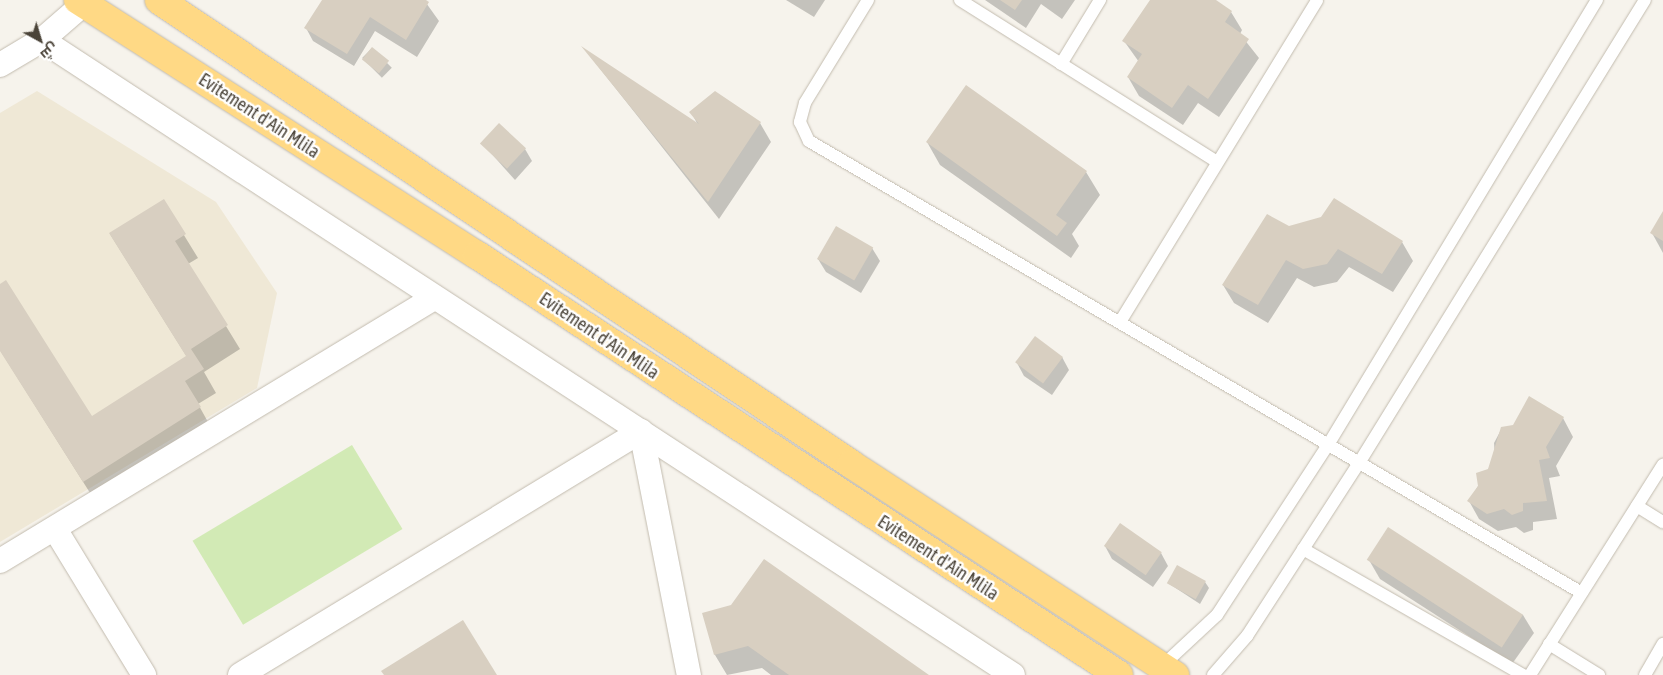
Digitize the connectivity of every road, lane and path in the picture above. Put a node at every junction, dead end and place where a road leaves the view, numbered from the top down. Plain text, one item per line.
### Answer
1 (159, 0) edge
2 (868, 0) edge
3 (960, 0) edge
4 (1100, 0) edge
5 (1317, 0) edge
6 (1597, 0) edge
7 (1645, 0) edge
8 (84, 1) edge
9 (42, 40) junction
10 (1061, 64) junction
11 (0, 65) edge
12 (1217, 162) junction
13 (434, 298) junction
14 (1120, 322) junction
15 (641, 431) junction
16 (1328, 444) junction
17 (1359, 463) junction
18 (1663, 466) edge
19 (1637, 506) junction
20 (1663, 522) edge
21 (55, 529) junction
22 (1304, 549) junction
23 (0, 561) edge
24 (1582, 593) junction
25 (1550, 644) junction
26 (1663, 644) edge
27 (1168, 671) edge
28 (684, 673) edge
29 (144, 675) edge
30 (240, 675) edge
31 (1013, 675) edge
32 (1119, 675) edge
33 (1212, 675) edge
34 (1523, 675) edge
35 (1530, 675) edge
36 (1598, 675) edge
37 (1644, 675) edge

1 - 27 highway, Evitement d'Ain Mlila
2 - 14 lane
3 - 10 lane
4 - 10 lane
5 - 12 lane
6 - 16 lane
7 - 17 lane
8 - 9 street
8 - 32 highway, Evitement d'Ain Mlila
9 - 11 street
9 - 13 street
10 - 12 lane
12 - 14 lane
13 - 15 street
13 - 21 street
14 - 16 lane
15 - 28 street
15 - 30 street
15 - 31 street
16 - 17 lane
16 - 27 lane
17 - 22 lane
17 - 24 lane
18 - 19 lane
19 - 20 lane
19 - 24 lane
21 - 23 street
21 - 29 street
22 - 33 lane
22 - 34 lane
24 - 25 lane
25 - 35 lane
25 - 36 lane
26 - 37 lane

